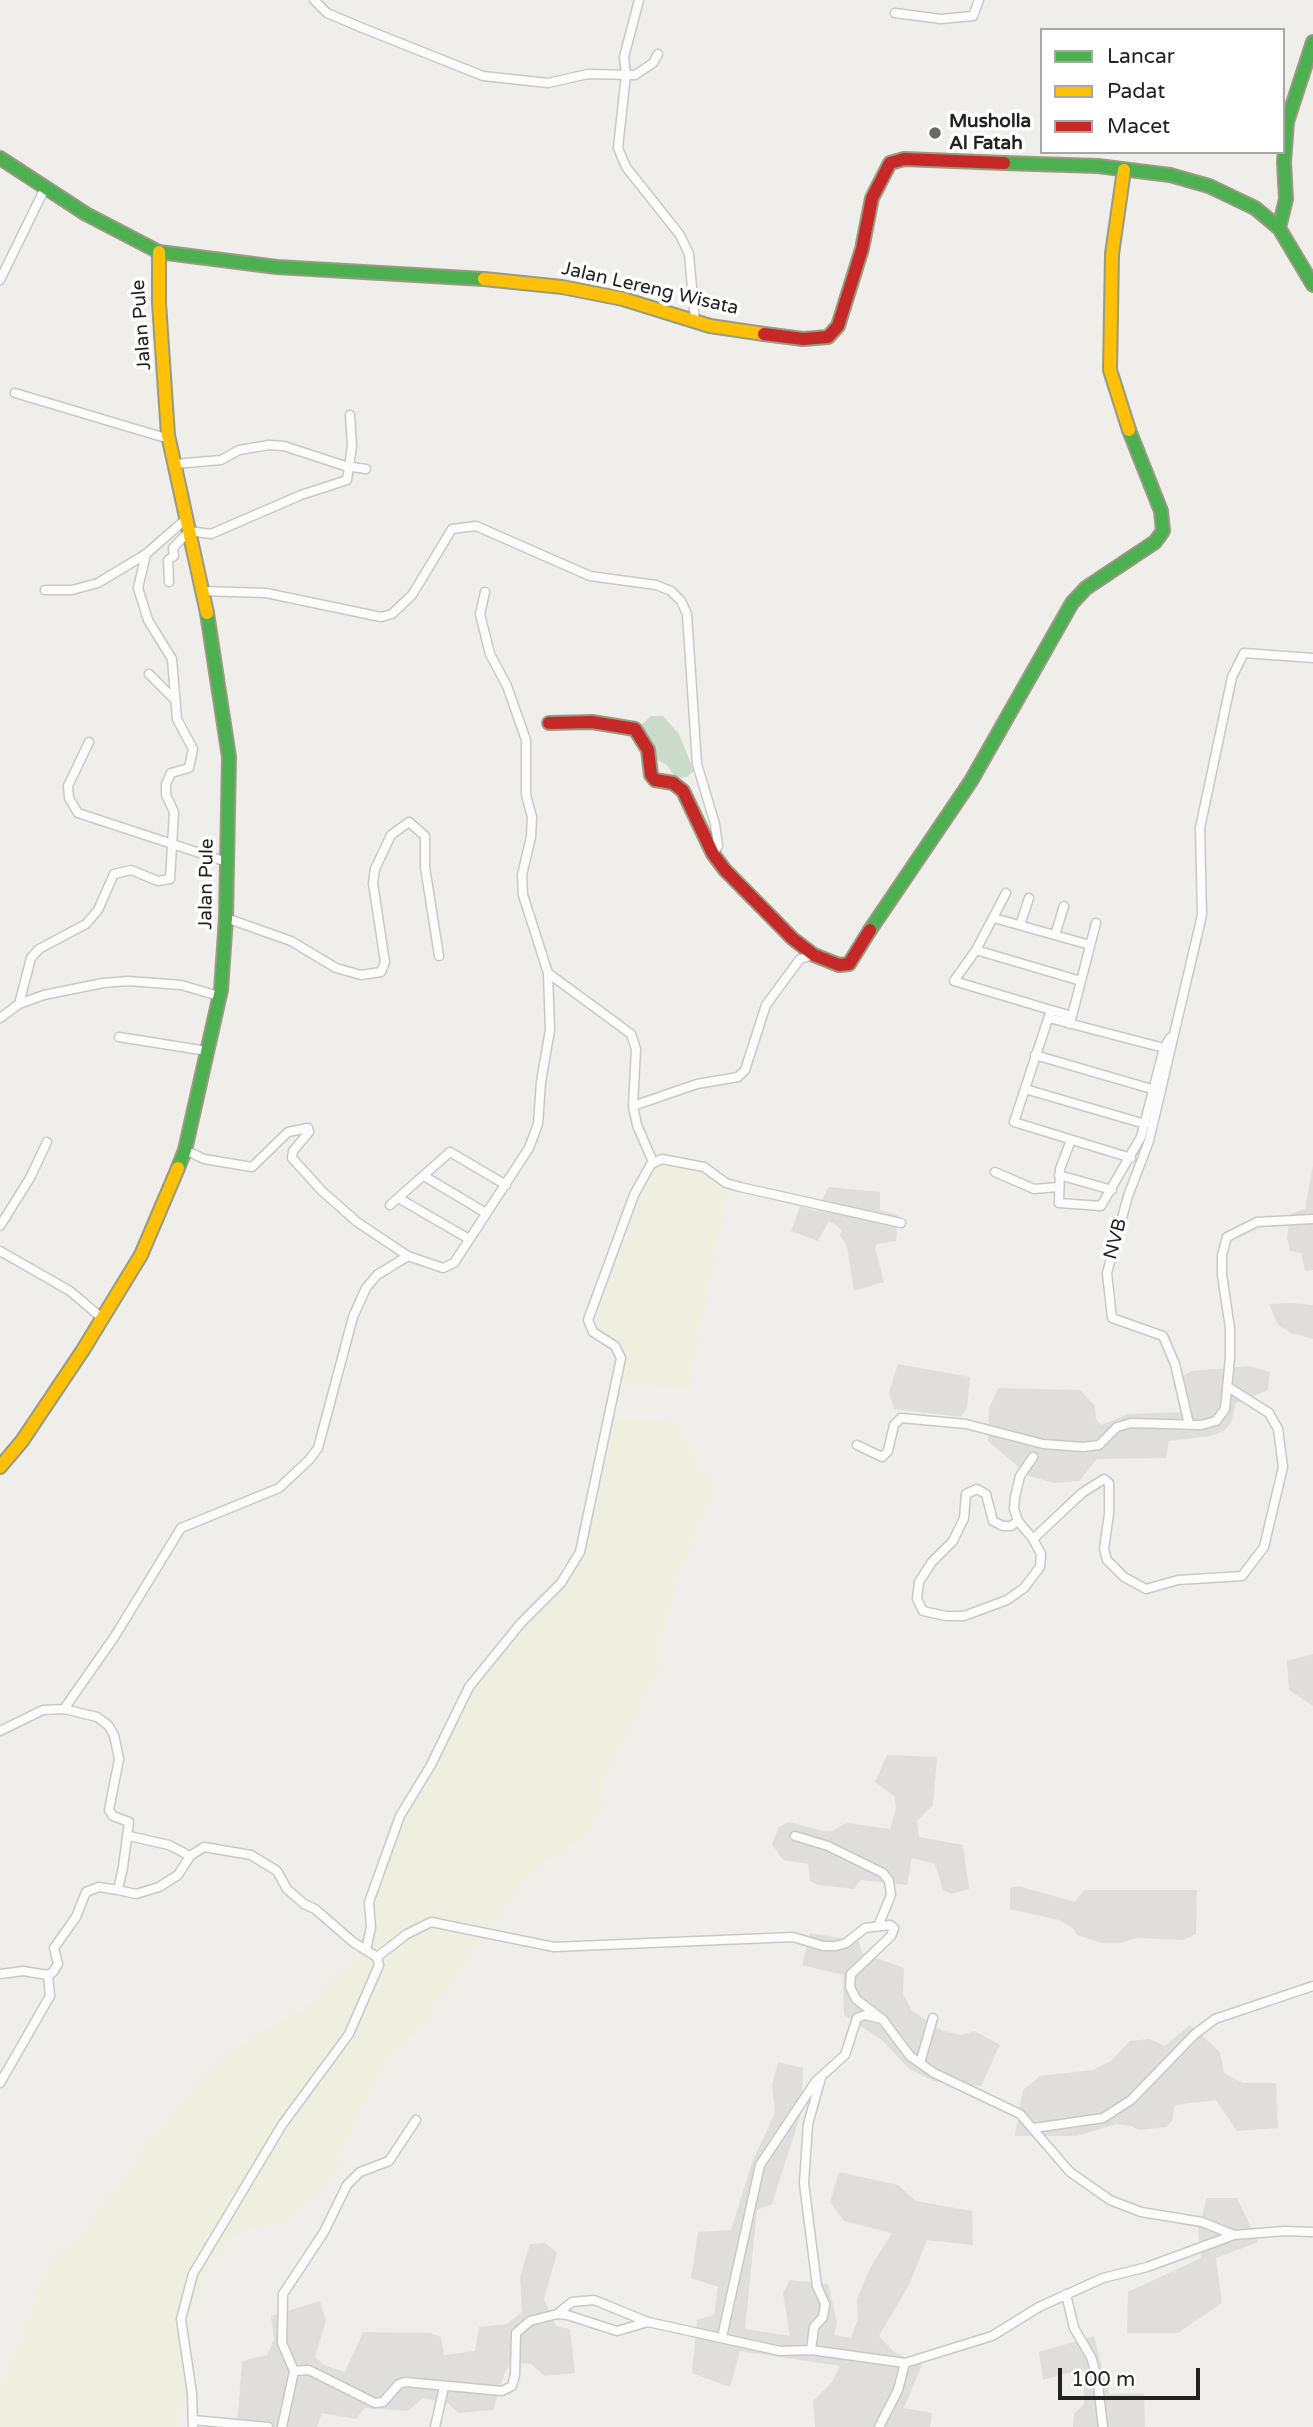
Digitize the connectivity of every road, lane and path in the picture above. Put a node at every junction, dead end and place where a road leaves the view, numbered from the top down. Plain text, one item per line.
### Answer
1 (314, 0) edge
2 (639, 0) edge
3 (979, 0) edge
4 (895, 13) dead end
5 (1313, 41) edge
6 (658, 54) dead end
7 (626, 74) junction
8 (1285, 149) edge
9 (1285, 154) edge
10 (0, 158) edge
11 (1124, 170) junction
12 (45, 188) junction
13 (1279, 228) junction
14 (159, 253) junction
15 (3, 264) edge
16 (0, 280) edge
17 (1313, 285) edge
18 (695, 321) junction
19 (15, 393) dead end
20 (350, 415) dead end
21 (169, 439) junction
22 (175, 464) junction
23 (349, 467) junction
24 (366, 468) dead end
25 (187, 525) junction
26 (146, 554) junction
27 (169, 582) dead end
28 (45, 590) dead end
29 (202, 591) junction
30 (485, 592) dead end
31 (1313, 658) edge
32 (149, 674) dead end
33 (174, 699) junction
34 (549, 723) dead end
35 (89, 742) dead end
36 (174, 844) junction
37 (713, 854) junction
38 (227, 862) junction
39 (1006, 893) dead end
40 (1029, 898) dead end
41 (1063, 906) dead end
42 (226, 918) junction
43 (994, 918) junction
44 (1096, 923) dead end
45 (1020, 925) junction
46 (1055, 935) junction
47 (1090, 945) junction
48 (976, 950) junction
49 (814, 955) junction
50 (439, 956) dead end
51 (548, 973) junction
52 (1081, 981) junction
53 (219, 996) junction
54 (19, 1004) junction
55 (1050, 1014) junction
56 (0, 1018) edge
57 (1071, 1020) junction
58 (1175, 1027) junction
59 (119, 1037) dead end
60 (1164, 1048) junction
61 (206, 1051) junction
62 (1035, 1055) junction
63 (1025, 1089) junction
64 (1155, 1090) junction
65 (633, 1106) junction
66 (1146, 1124) junction
67 (1070, 1140) junction
68 (47, 1142) dead end
69 (185, 1150) junction
70 (1131, 1158) junction
71 (653, 1162) junction
72 (995, 1172) dead end
73 (1059, 1175) junction
74 (424, 1176) junction
75 (506, 1185) junction
76 (1058, 1187) junction
77 (1112, 1191) junction
78 (400, 1199) junction
79 (390, 1205) dead end
80 (486, 1213) junction
81 (1313, 1219) edge
82 (901, 1223) dead end
83 (0, 1226) edge
84 (469, 1239) junction
85 (0, 1251) edge
86 (408, 1255) junction
87 (103, 1319) junction
88 (1228, 1387) junction
89 (1189, 1424) junction
90 (857, 1445) dead end
91 (1033, 1457) dead end
92 (0, 1467) edge
93 (1018, 1521) junction
94 (1033, 1539) junction
95 (64, 1709) junction
96 (0, 1731) edge
97 (129, 1836) junction
98 (794, 1836) dead end
99 (190, 1856) junction
100 (118, 1890) junction
101 (879, 1924) junction
102 (366, 1950) junction
103 (377, 1956) junction
104 (0, 1974) edge
105 (48, 1975) junction
106 (1313, 1986) edge
107 (933, 2018) dead end
108 (883, 2020) junction
109 (920, 2063) junction
110 (821, 2077) junction
111 (0, 2083) edge
112 (416, 2120) dead end
113 (1034, 2127) junction
114 (1313, 2232) edge
115 (1234, 2235) junction
116 (1066, 2294) junction
117 (556, 2314) junction
118 (649, 2322) junction
119 (722, 2337) junction
120 (811, 2350) junction
121 (905, 2363) junction
122 (294, 2371) junction
123 (444, 2387) junction
124 (195, 2422) edge
125 (268, 2427) edge
126 (282, 2427) edge
127 (435, 2427) edge
128 (879, 2427) edge
129 (1103, 2427) edge

1 - 7 street
2 - 7 street
3 - 4 street
5 - 8 street
6 - 7 street
7 - 18 street
9 - 13 street
10 - 12 street, Jalan Lereng Wisata
11 - 13 street, Jalan Lereng Wisata
11 - 18 street, Jalan Lereng Wisata
11 - 49 street
12 - 14 street, Jalan Lereng Wisata
12 - 15 street
13 - 17 street, Jalan Lereng Wisata
14 - 18 street, Jalan Lereng Wisata
14 - 21 street, Jalan Pule
15 - 16 street
19 - 21 street
20 - 23 street
21 - 22 street, Jalan Pule
22 - 23 street
22 - 25 street, Jalan Pule
23 - 24 street
23 - 25 street
25 - 26 street
25 - 27 street
25 - 29 street, Jalan Pule
26 - 28 street
26 - 33 street
29 - 37 street
29 - 38 street, Jalan Pule
30 - 51 street
31 - 58 street
32 - 33 street
33 - 36 street
34 - 37 street
35 - 36 street
36 - 38 street
36 - 54 street
37 - 49 street
38 - 42 street, Jalan Pule
39 - 43 street
40 - 45 street
41 - 46 street
42 - 50 street
42 - 53 street, Jalan Pule
43 - 45 street
43 - 48 street
44 - 47 street
45 - 46 street
46 - 47 street
47 - 52 street
48 - 52 street
48 - 55 street
49 - 65 street
51 - 65 street
51 - 75 street
52 - 57 street
53 - 54 street
53 - 61 street, Jalan Pule
54 - 56 street
55 - 57 street
55 - 62 street
57 - 60 street
58 - 60 street
58 - 89 street, NVB
59 - 61 street
60 - 64 street
61 - 69 street, Jalan Pule
62 - 63 street
62 - 64 street
63 - 66 street
63 - 67 street
64 - 66 street
65 - 71 street
66 - 70 street
67 - 70 street
67 - 73 street
68 - 83 street
69 - 86 street
69 - 87 street, Jalan Pule
70 - 77 street
71 - 82 street
71 - 102 street
72 - 76 street
73 - 76 street
73 - 77 street
74 - 75 street
74 - 78 street
74 - 80 street
75 - 80 street
76 - 77 street
78 - 79 street
78 - 84 street
80 - 84 street
81 - 88 street
84 - 86 street
85 - 87 street
86 - 95 street
87 - 92 street, Jalan Pule
88 - 89 street
88 - 94 street
89 - 90 street
91 - 93 street
93 - 94 street
93 - 94 street
95 - 96 street
95 - 97 street
97 - 99 street
97 - 100 street
98 - 101 street
99 - 100 street
99 - 102 street
100 - 105 street
101 - 103 street
101 - 108 street
102 - 103 street
103 - 124 street
104 - 105 street
105 - 111 street
106 - 113 street
107 - 109 street
108 - 109 street
108 - 110 street
109 - 113 street
110 - 119 street
110 - 120 street
112 - 122 street
113 - 115 street
114 - 115 street
115 - 116 street
116 - 121 street
116 - 129 street
117 - 118 street
117 - 118 street
117 - 123 street
118 - 119 street
119 - 120 street
120 - 121 street
121 - 128 street
122 - 123 street
122 - 126 street
123 - 127 street
124 - 125 street

